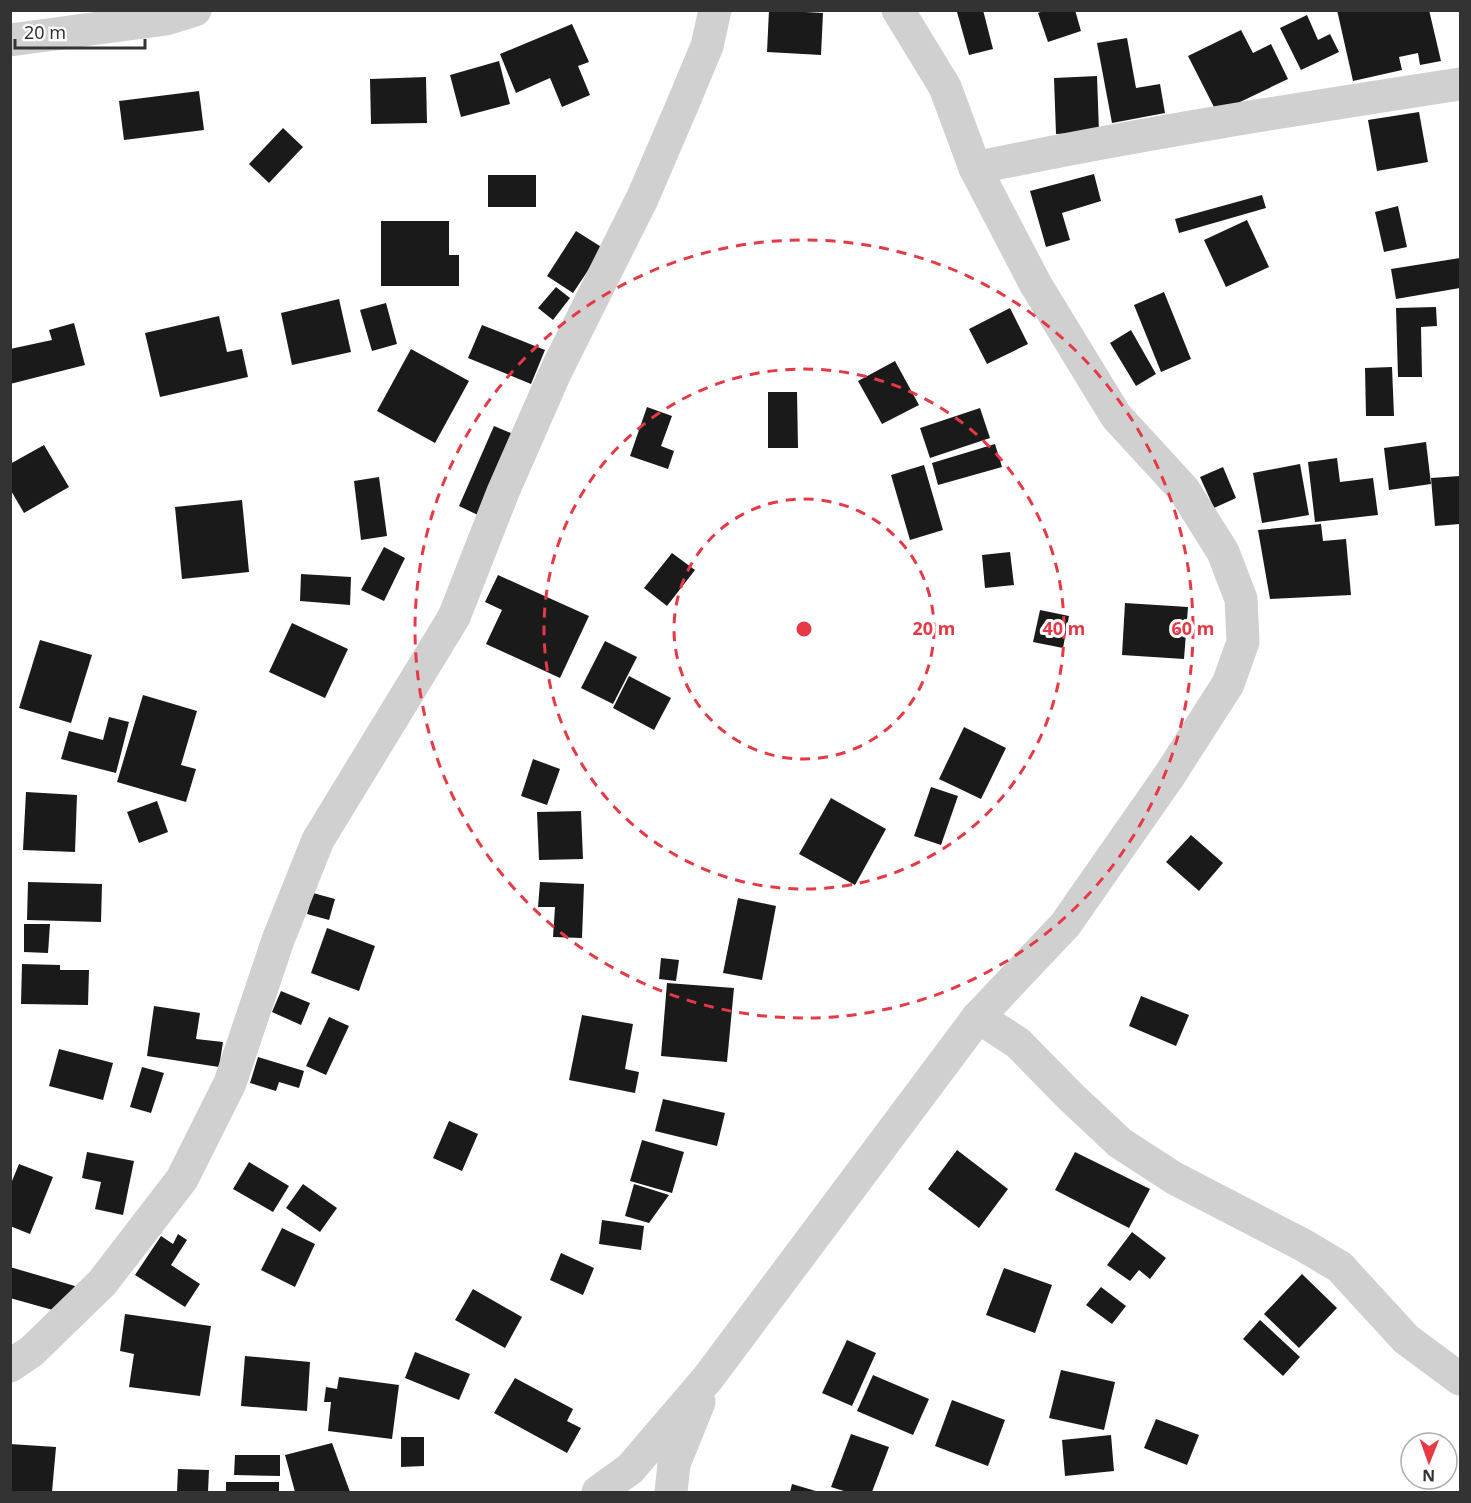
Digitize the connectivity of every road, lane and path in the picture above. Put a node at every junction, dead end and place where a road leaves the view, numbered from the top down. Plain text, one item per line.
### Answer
1 (195, 10) edge
2 (715, 10) edge
3 (898, 10) edge
4 (10, 40) edge
5 (1461, 84) edge
6 (975, 168) junction
7 (978, 1017) junction
8 (10, 1366) edge
9 (708, 1378) junction
10 (1461, 1379) edge
11 (598, 1492) edge
12 (672, 1492) edge

1 - 4 street
2 - 8 street
3 - 6 street
5 - 6 street
6 - 7 street
7 - 9 street
7 - 10 street
9 - 11 street
9 - 12 street

